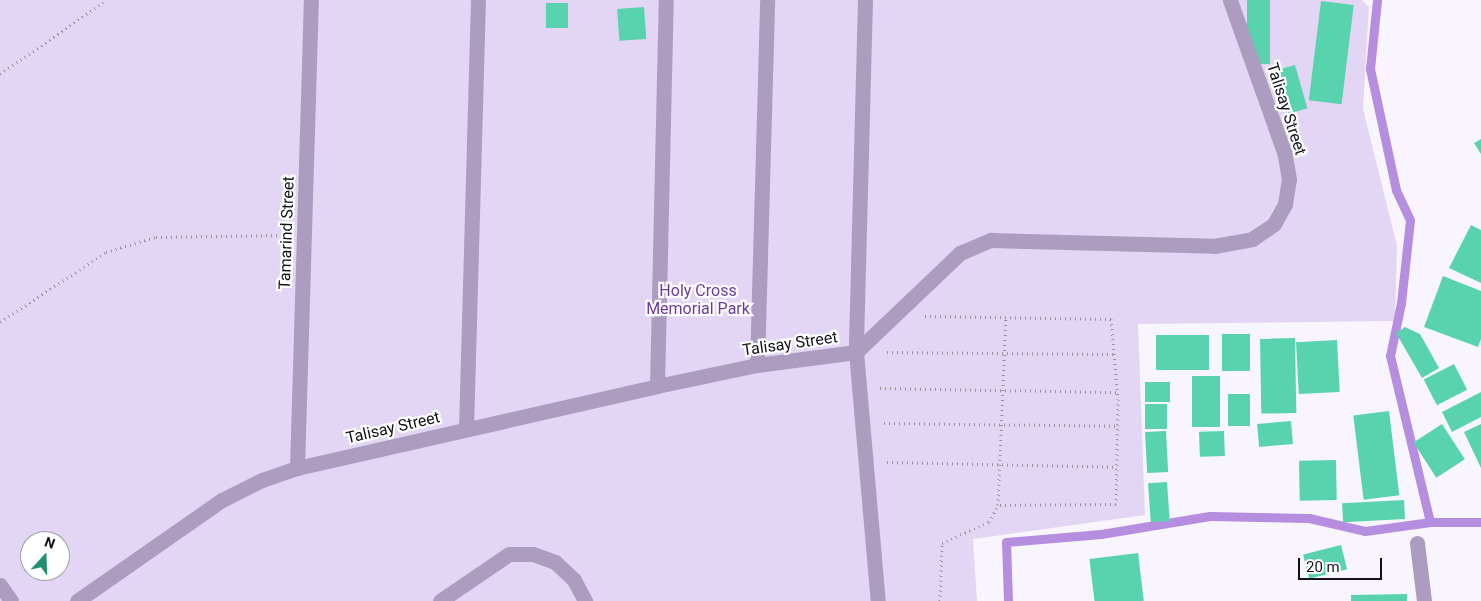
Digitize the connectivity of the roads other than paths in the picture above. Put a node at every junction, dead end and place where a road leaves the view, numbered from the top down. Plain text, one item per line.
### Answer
1 (311, 0) edge
2 (478, 0) edge
3 (666, 0) edge
4 (767, 0) edge
5 (866, 0) edge
6 (1230, 0) edge
7 (856, 352) junction
8 (756, 365) junction
9 (657, 386) junction
10 (466, 429) junction
11 (297, 468) junction
12 (1417, 543) dead end
13 (0, 585) edge
14 (11, 601) edge
15 (77, 601) edge
16 (440, 601) edge
17 (584, 601) edge
18 (878, 601) edge
19 (1424, 601) edge

1 - 11 street, Tamarind Street
2 - 10 street
3 - 9 street
4 - 8 street
5 - 7 street
6 - 7 street, Talisay Street
7 - 8 street, Talisay Street
7 - 18 street
8 - 9 street, Talisay Street
9 - 10 street, Talisay Street
10 - 11 street, Talisay Street
11 - 15 street, Talisay Street
12 - 19 street
13 - 14 street
16 - 17 street

